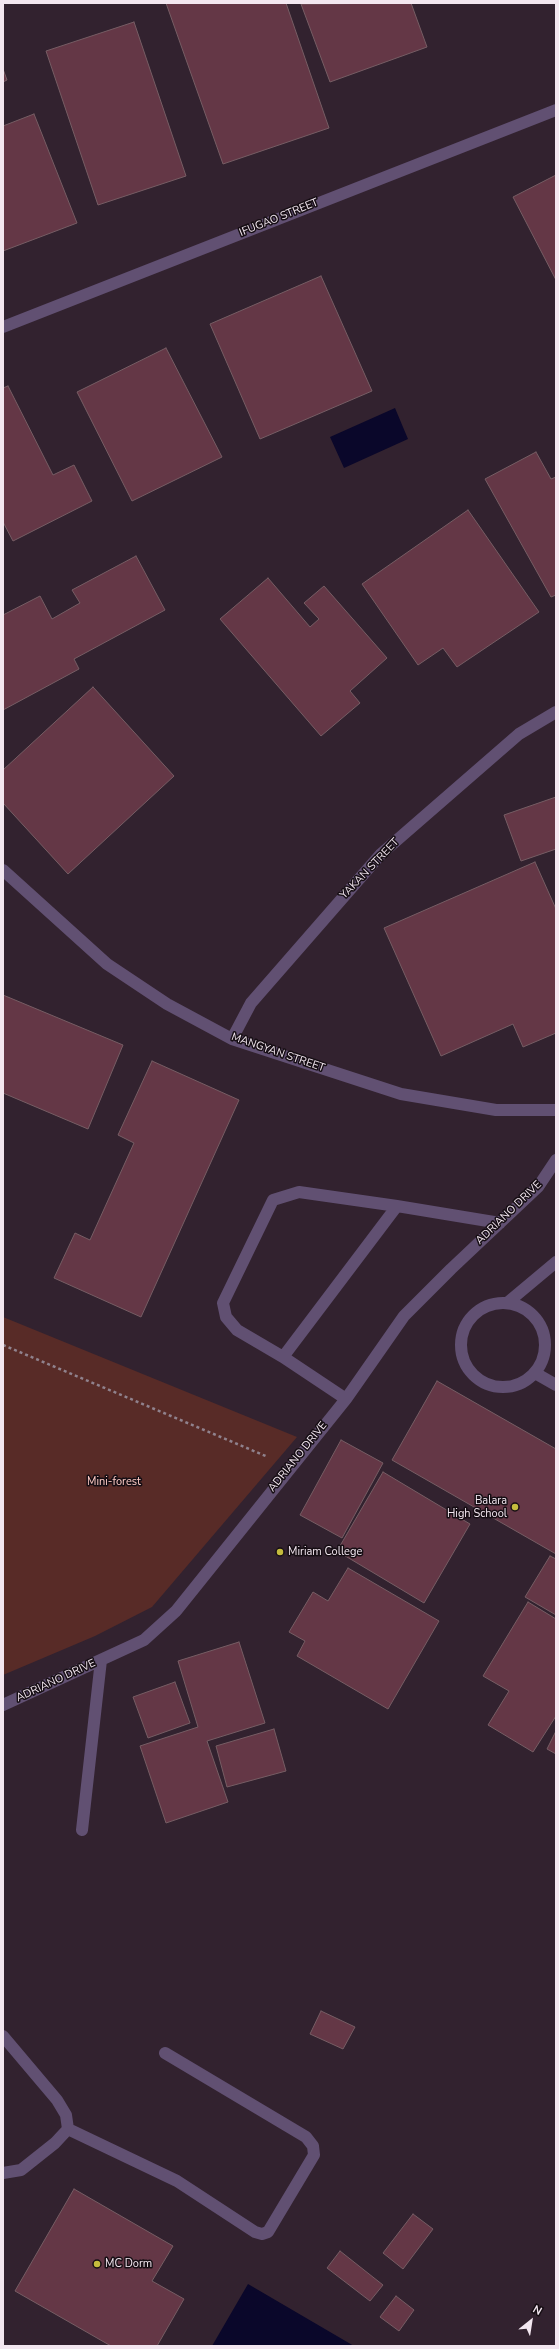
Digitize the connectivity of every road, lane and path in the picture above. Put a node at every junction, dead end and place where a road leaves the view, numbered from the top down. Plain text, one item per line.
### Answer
1 (556, 110) edge
2 (3, 327) edge
3 (556, 712) edge
4 (3, 870) edge
5 (232, 1039) junction
6 (556, 1110) edge
7 (556, 1160) edge
8 (397, 1206) junction
9 (500, 1224) junction
10 (556, 1262) edge
11 (507, 1303) junction
12 (3, 1345) edge
13 (283, 1357) junction
14 (535, 1373) junction
15 (556, 1385) edge
16 (346, 1399) junction
17 (290, 1466) junction
18 (101, 1660) junction
19 (3, 1705) edge
20 (82, 1830) dead end
21 (3, 2036) edge
22 (164, 2052) dead end
23 (68, 2130) junction
24 (3, 2173) edge

1 - 2 street, IFUGAO STREET
3 - 5 street, YAKAN STREET
4 - 5 street, MANGYAN STREET
5 - 6 street, MANGYAN STREET
7 - 9 street, ADRIANO DRIVE
8 - 9 street
8 - 13 street
8 - 13 street
9 - 16 street, ADRIANO DRIVE
10 - 11 street
11 - 14 street
11 - 14 street
12 - 17 path
13 - 16 street
14 - 15 street
16 - 17 street, ADRIANO DRIVE
17 - 18 street, ADRIANO DRIVE
18 - 19 street, ADRIANO DRIVE
18 - 20 street
21 - 23 street
22 - 23 street
23 - 24 street

